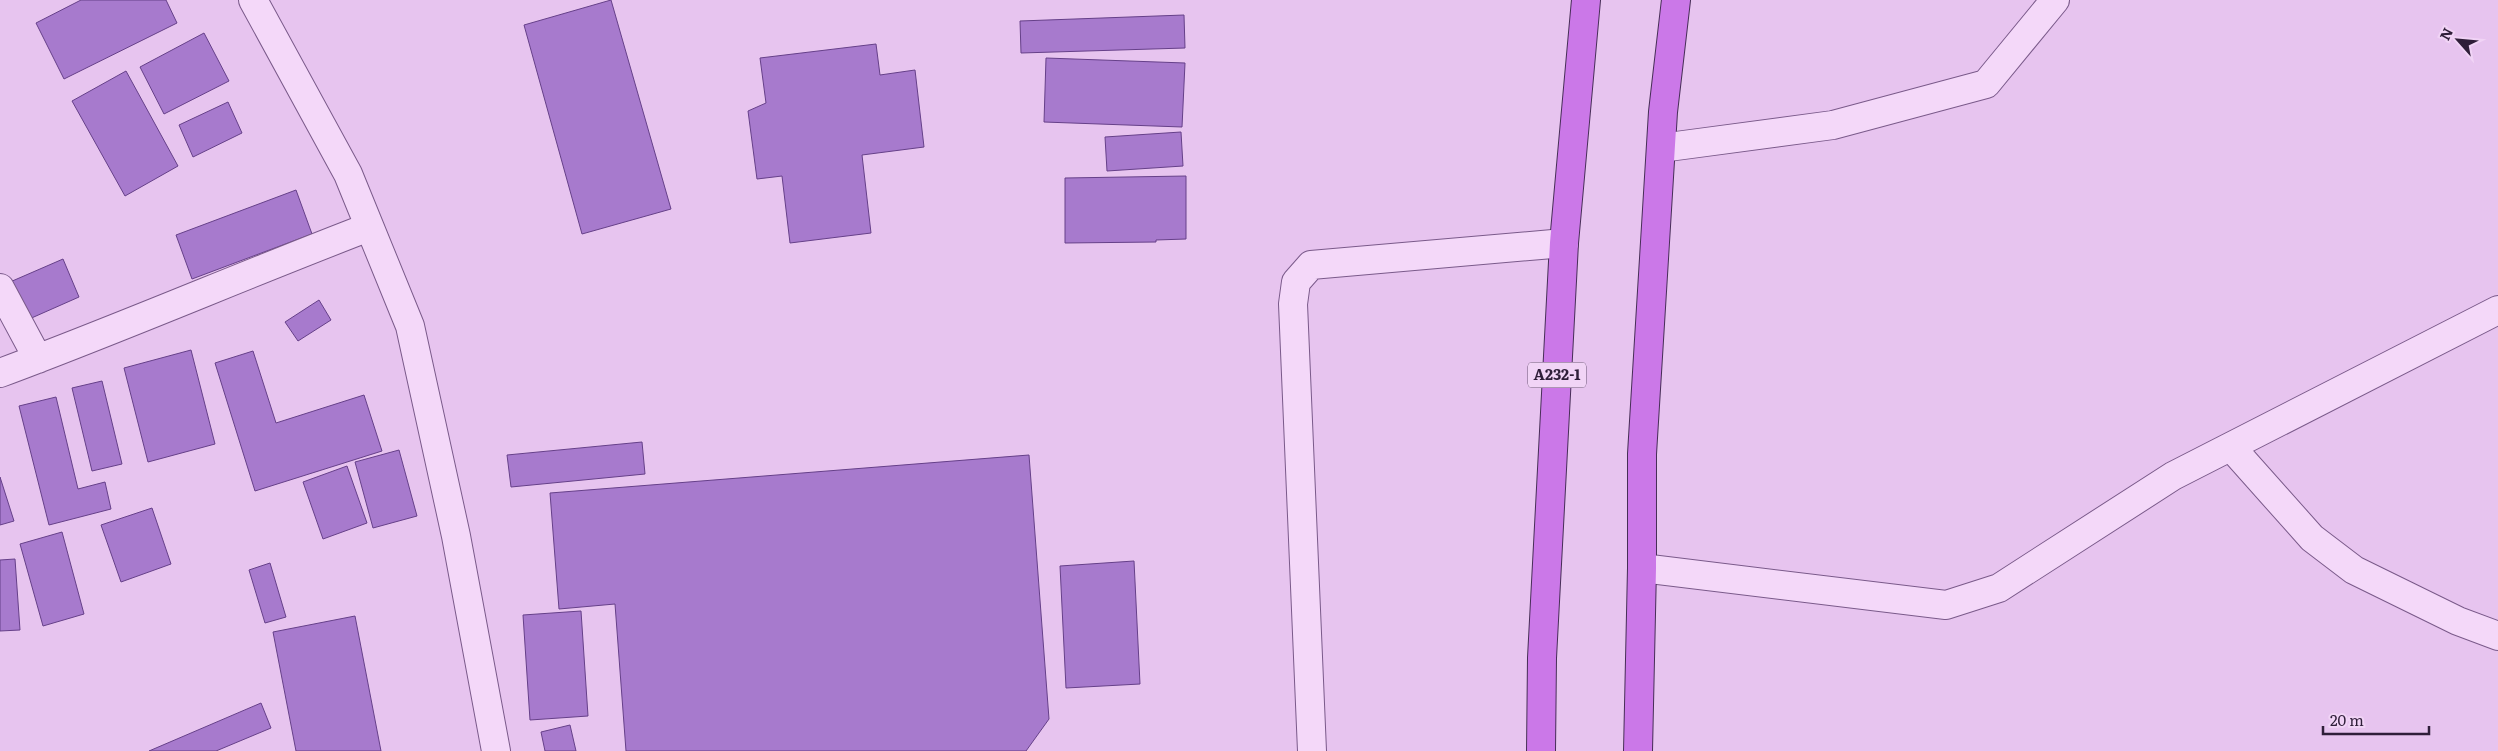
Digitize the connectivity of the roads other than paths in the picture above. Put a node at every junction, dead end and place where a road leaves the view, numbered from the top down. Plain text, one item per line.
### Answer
1 (254, 0) edge
2 (1586, 0) edge
3 (1676, 0) edge
4 (2055, 0) edge
5 (1661, 148) junction
6 (369, 227) junction
7 (1564, 244) junction
8 (0, 288) edge
9 (2498, 310) edge
10 (38, 358) junction
11 (0, 373) edge
12 (2231, 447) junction
13 (1642, 568) junction
14 (2498, 636) edge
15 (496, 751) edge
16 (1312, 751) edge
17 (1541, 751) edge
18 (1638, 751) edge

1 - 6 street
2 - 7 highway, A232-1
3 - 5 highway
4 - 5 street
5 - 13 highway
6 - 10 street
6 - 15 street
7 - 16 street
7 - 17 highway, A232-1
8 - 10 street
9 - 12 street
10 - 11 street
12 - 13 street
12 - 14 street
13 - 18 highway

